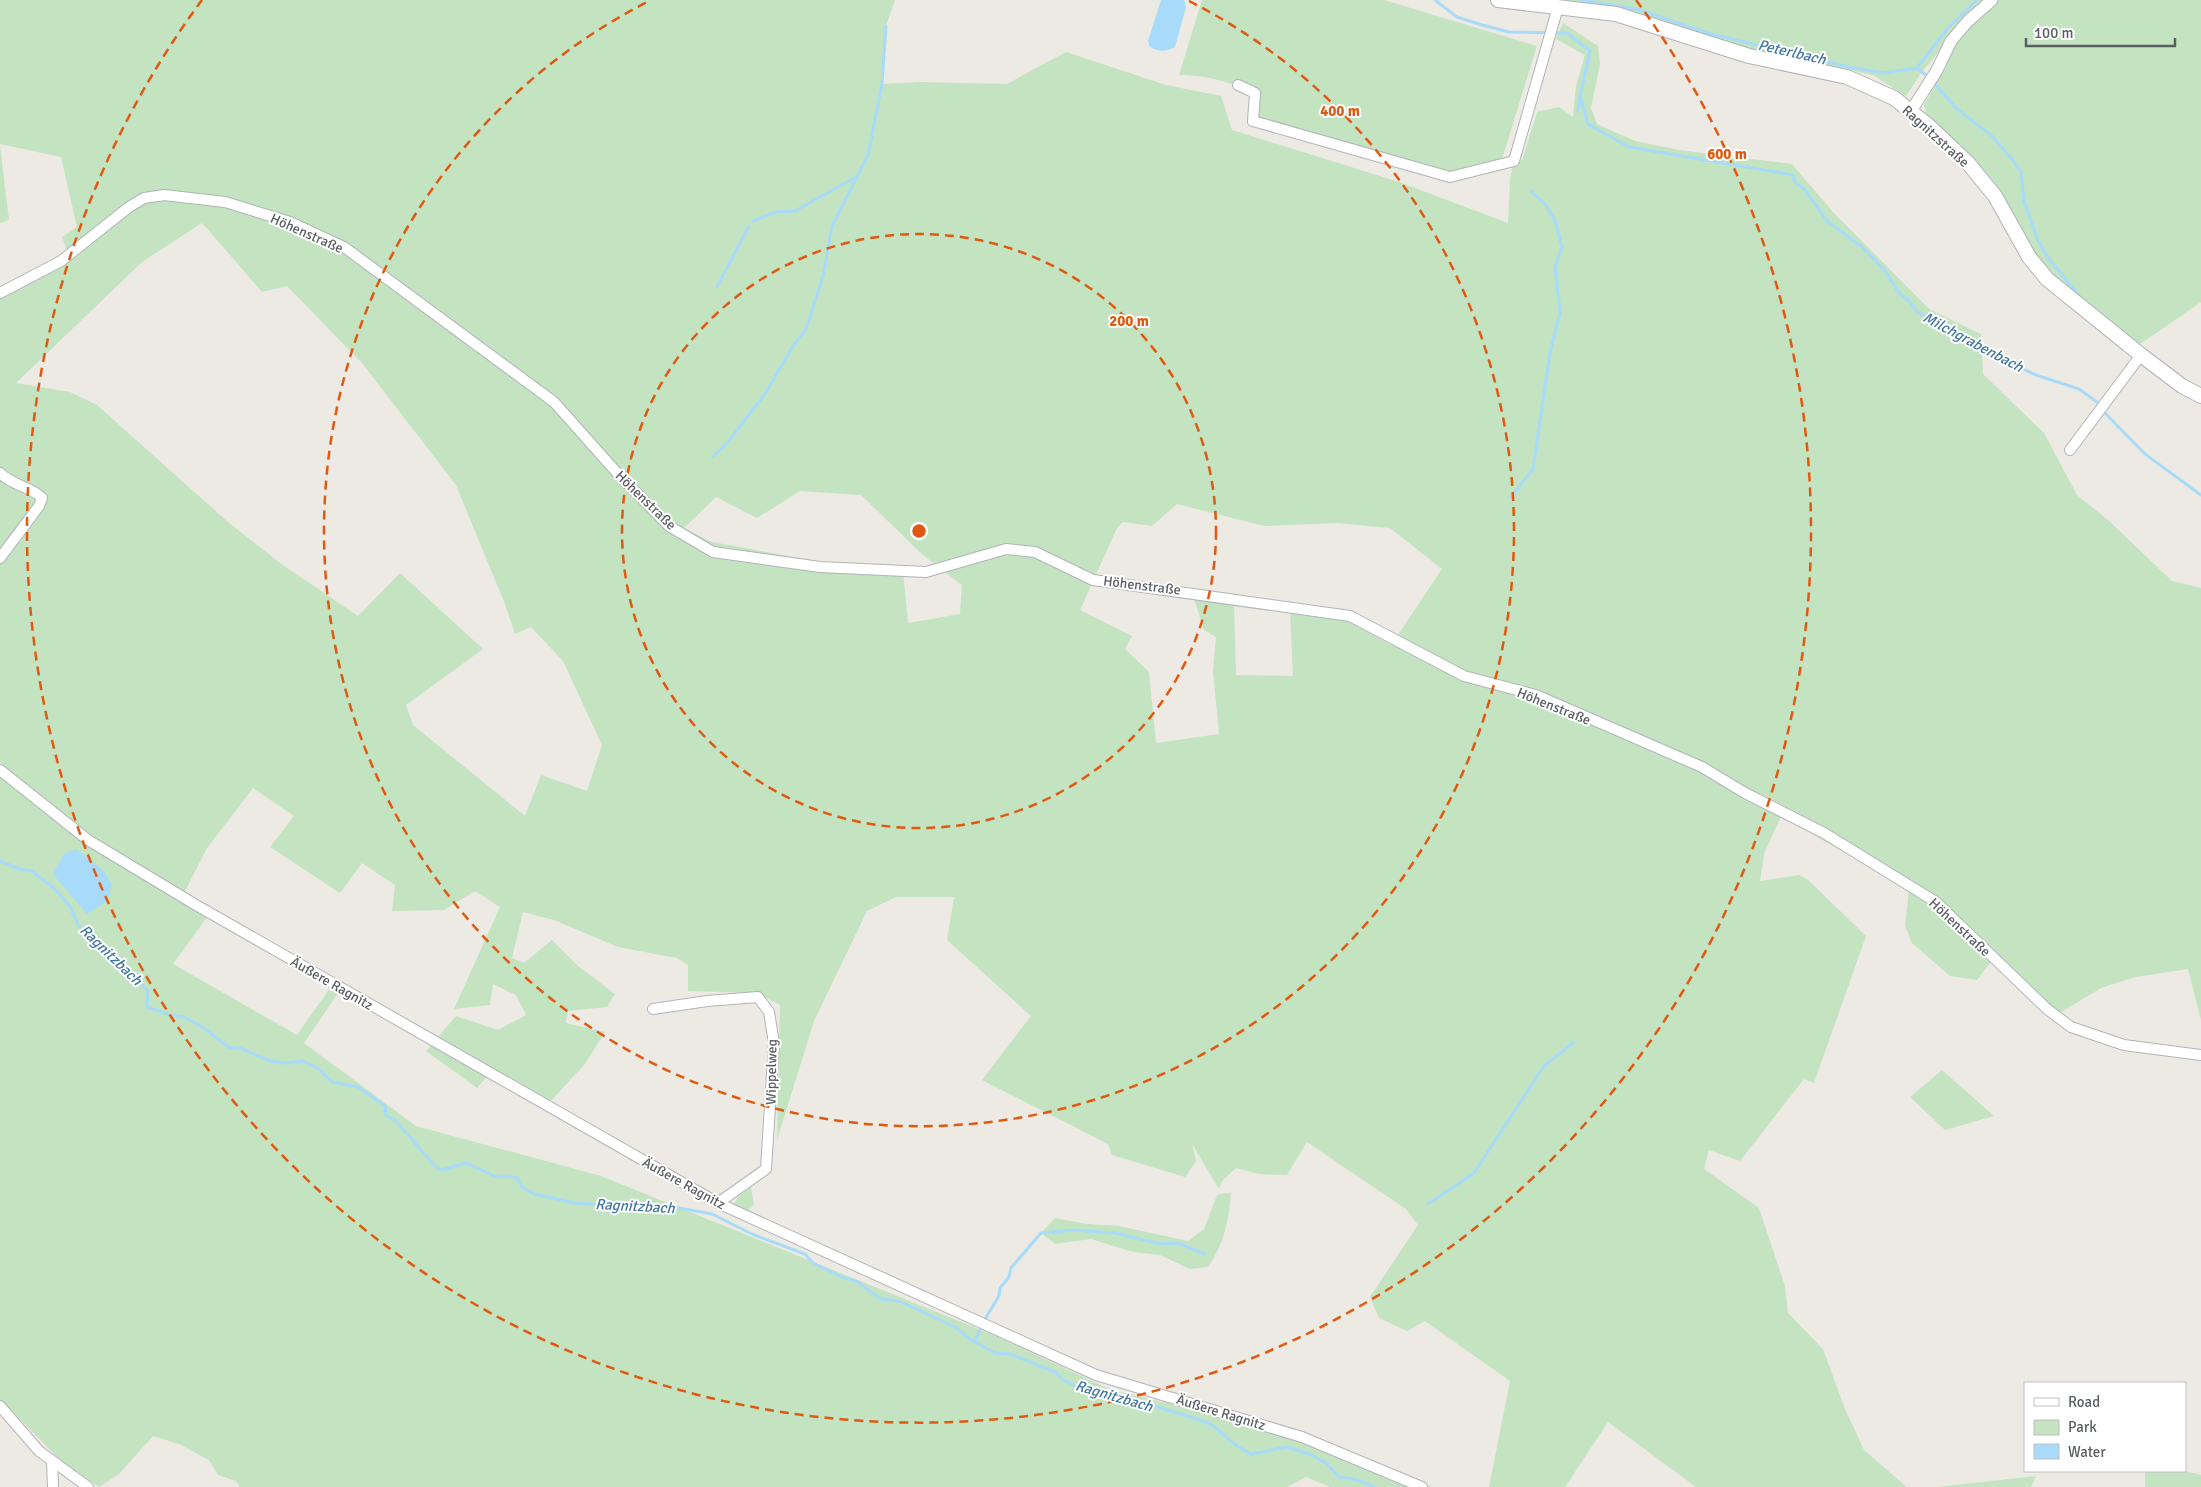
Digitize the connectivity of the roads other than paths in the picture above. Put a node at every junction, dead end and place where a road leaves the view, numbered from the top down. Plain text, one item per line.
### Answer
1 (1498, 0) edge
2 (1992, 0) edge
3 (1558, 7) junction
4 (1238, 85) dead end
5 (1912, 111) junction
6 (0, 293) edge
7 (2141, 355) junction
8 (2201, 396) edge
9 (2070, 450) dead end
10 (0, 473) edge
11 (0, 558) edge
12 (0, 770) edge
13 (653, 1009) dead end
14 (2201, 1055) edge
15 (718, 1203) junction
16 (0, 1406) edge
17 (52, 1462) junction
18 (53, 1487) edge
19 (88, 1487) edge
20 (1422, 1487) edge

1 - 3 main road, Ragnitzstraße
2 - 5 street
3 - 4 street
3 - 5 main road, Ragnitzstraße
5 - 7 main road, Ragnitzstraße
6 - 14 street, Höhenstraße
7 - 8 main road, Ragnitzstraße
7 - 9 street
10 - 11 street
12 - 15 street, Äußere Ragnitz
13 - 15 street, Wippelweg
15 - 20 street, Äußere Ragnitz
16 - 17 street
17 - 18 street
17 - 19 street

